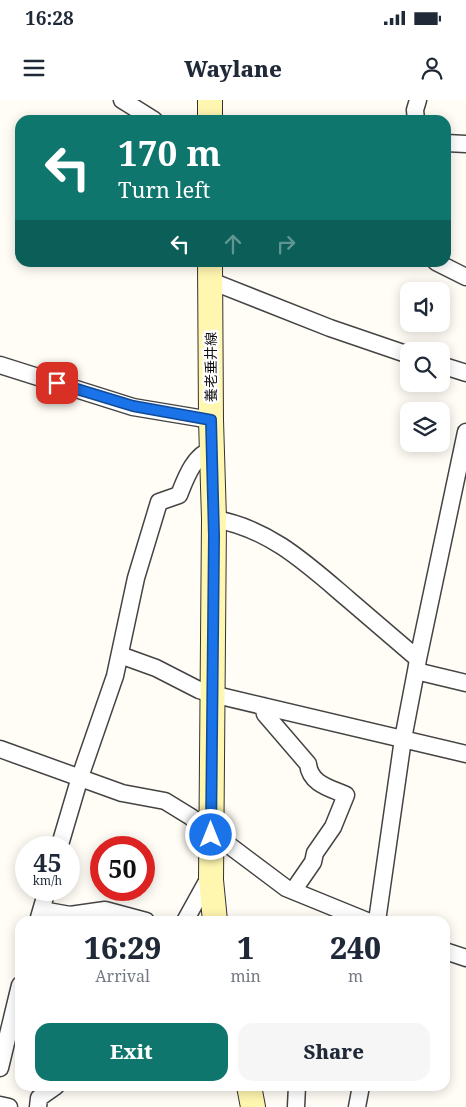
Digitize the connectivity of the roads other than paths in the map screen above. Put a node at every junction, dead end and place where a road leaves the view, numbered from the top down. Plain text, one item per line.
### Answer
1 (122, 100) edge
2 (210, 100) edge
3 (418, 100) edge
4 (146, 115) edge
5 (210, 115) edge
6 (416, 115) edge
7 (451, 142) edge
8 (466, 144) edge
9 (446, 267) edge
10 (210, 272) edge
11 (466, 277) edge
12 (400, 352) edge
13 (0, 365) edge
14 (450, 368) edge
15 (466, 373) edge
16 (211, 420) junction
17 (466, 432) edge
18 (212, 450) junction
19 (459, 500) edge
20 (214, 519) junction
21 (120, 655) junction
22 (417, 665) junction
23 (466, 683) edge
24 (212, 694) junction
25 (263, 706) junction
26 (403, 739) junction
27 (0, 749) edge
28 (466, 754) edge
29 (80, 777) junction
30 (211, 835) junction
31 (63, 836) edge
32 (212, 872) junction
33 (293, 891) junction
34 (44, 901) edge
35 (40, 915) edge
36 (127, 916) edge
37 (188, 916) edge
38 (214, 916) edge
39 (355, 916) edge
40 (378, 916) edge
41 (450, 953) edge
42 (466, 958) edge
43 (14, 1001) edge
44 (0, 1068) edge
45 (49, 1091) edge
46 (249, 1091) edge
47 (297, 1091) edge
48 (360, 1091) edge
49 (0, 1105) edge
50 (8, 1107) edge
51 (38, 1107) edge
52 (253, 1107) edge
53 (296, 1107) edge
54 (357, 1107) edge

1 - 4 street
2 - 5 main road
3 - 6 street
7 - 8 street
9 - 11 street
10 - 12 street
10 - 16 main road, 養老垂井線
13 - 16 street
14 - 15 street
16 - 18 main road, 養老垂井線
17 - 19 street
18 - 20 main road, 養老垂井線
18 - 21 street
19 - 22 street
20 - 22 street
20 - 24 main road, 養老垂井線
21 - 24 street
21 - 29 street
22 - 23 street
22 - 26 street
24 - 25 street
24 - 30 main road, 養老垂井線
25 - 26 street
25 - 33 street
26 - 28 street
26 - 40 street
27 - 29 street
29 - 30 street
29 - 31 street
30 - 32 main road, 養老垂井線
30 - 33 street
32 - 37 street
32 - 38 main road, 養老垂井線
33 - 39 street
34 - 35 street
35 - 36 street
41 - 42 street
43 - 44 street
45 - 51 street
46 - 52 main road
47 - 53 street
48 - 54 street
49 - 50 street

